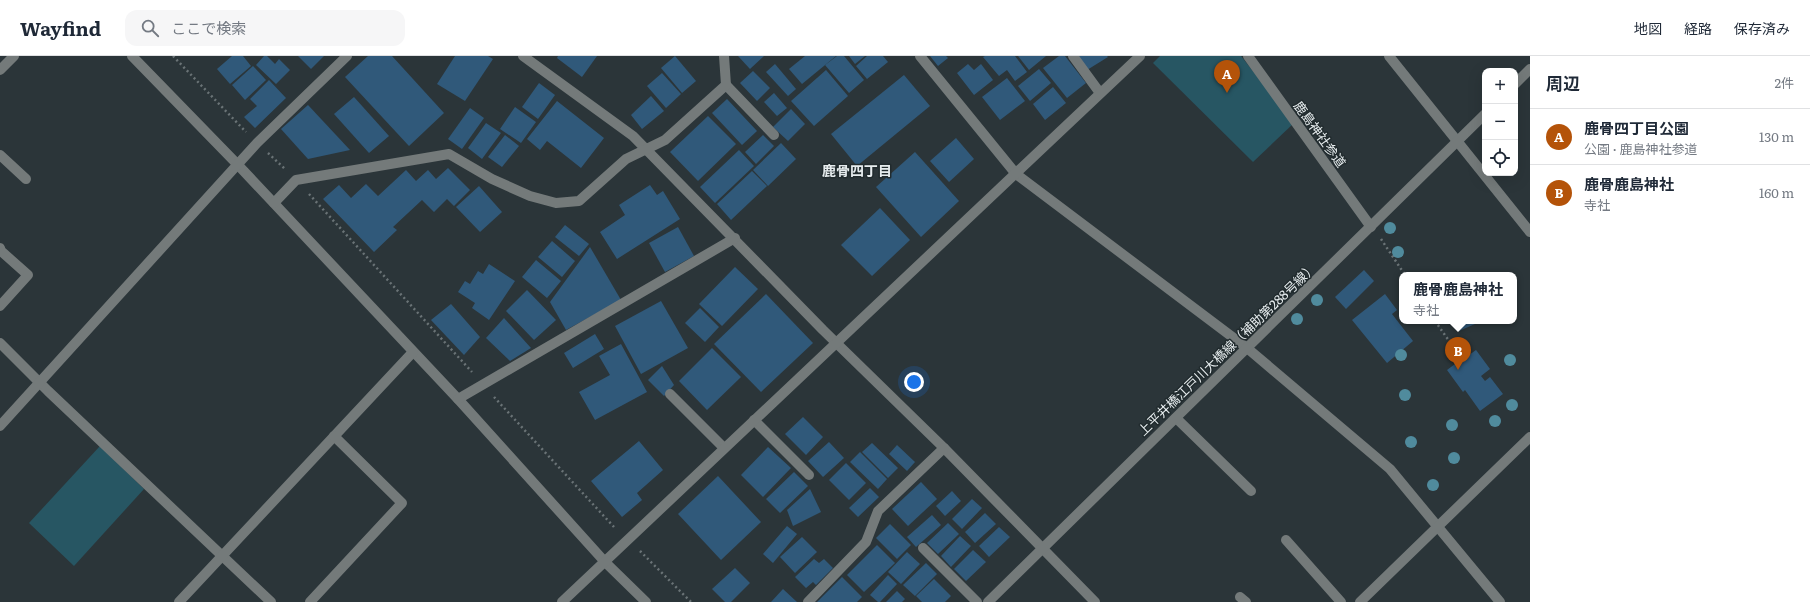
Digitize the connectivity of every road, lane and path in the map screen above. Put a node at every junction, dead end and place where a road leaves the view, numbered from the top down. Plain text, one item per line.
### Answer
1 (14, 56) edge
2 (132, 56) edge
3 (173, 56) edge
4 (347, 56) edge
5 (523, 56) edge
6 (724, 56) edge
7 (920, 56) edge
8 (1073, 56) edge
9 (1140, 56) edge
10 (1248, 56) edge
11 (1389, 56) edge
12 (1530, 69) edge
13 (0, 70) edge
14 (1518, 81) edge
15 (726, 85) junction
16 (1100, 93) junction
17 (1482, 117) edge
18 (774, 135) dead end
19 (1457, 141) junction
20 (257, 142) junction
21 (646, 149) junction
22 (0, 155) edge
23 (238, 165) junction
24 (1016, 174) junction
25 (26, 179) dead end
26 (296, 180) junction
27 (274, 203) junction
28 (1371, 226) junction
29 (1530, 232) edge
30 (735, 238) junction
31 (0, 248) edge
32 (1403, 272) edge
33 (0, 306) edge
34 (1437, 324) edge
35 (0, 343) edge
36 (837, 343) junction
37 (1247, 348) junction
38 (413, 352) junction
39 (1459, 355) dead end
40 (39, 382) junction
41 (483, 385) junction
42 (670, 394) dead end
43 (458, 399) junction
44 (1176, 418) junction
45 (754, 420) junction
46 (0, 426) edge
47 (334, 436) junction
48 (1530, 437) edge
49 (724, 448) junction
50 (944, 448) junction
51 (809, 475) dead end
52 (1251, 491) dead end
53 (1438, 526) junction
54 (614, 527) dead end
55 (1286, 540) dead end
56 (923, 548) dead end
57 (1042, 549) junction
58 (640, 551) dead end
59 (223, 556) junction
60 (605, 562) junction
61 (178, 602) edge
62 (271, 602) edge
63 (310, 602) edge
64 (562, 602) edge
65 (646, 602) edge
66 (691, 602) edge
67 (808, 602) edge
68 (976, 602) edge
69 (988, 602) edge
70 (1095, 602) edge
71 (1342, 602) edge
72 (1360, 602) edge
73 (1500, 602) edge

1 - 13 street
2 - 23 street
3 - 20 path
4 - 20 street
5 - 21 street
6 - 15 street
7 - 24 street
8 - 16 street
9 - 16 street
10 - 28 street, 鹿島神社参道
11 - 19 street
12 - 14 street
15 - 18 street
15 - 21 street
16 - 24 street
17 - 19 street, 上平井橋江戸川大橋線（補助第288号線）
19 - 28 street, 上平井橋江戸川大橋線（補助第288号線）
19 - 29 street
20 - 23 street
20 - 26 path
21 - 26 street
21 - 30 street
22 - 25 street
23 - 27 street
23 - 40 street
24 - 36 street
24 - 37 street
26 - 27 street
26 - 41 path
27 - 38 street
28 - 32 path
28 - 37 street, 上平井橋江戸川大橋線（補助第288号線）
30 - 36 street
30 - 41 street
31 - 33 street
34 - 39 path
35 - 40 street
36 - 45 street
36 - 50 street
37 - 44 street, 上平井橋江戸川大橋線（補助第288号線）
37 - 53 street
38 - 43 street
38 - 47 street
40 - 46 street
40 - 59 street
41 - 43 street
41 - 54 path
42 - 49 street
43 - 60 street
44 - 52 street
44 - 57 street, 上平井橋江戸川大橋線（補助第288号線）
45 - 49 street
45 - 51 street
47 - 59 street
47 - 63 street
48 - 53 street
49 - 60 street
50 - 57 street
50 - 67 street
53 - 72 street
53 - 73 street
55 - 71 street
56 - 68 street
57 - 69 street, 上平井橋江戸川大橋線（補助第288号線）
57 - 70 street
58 - 66 path
59 - 61 street
59 - 62 street
60 - 64 street
60 - 65 street

